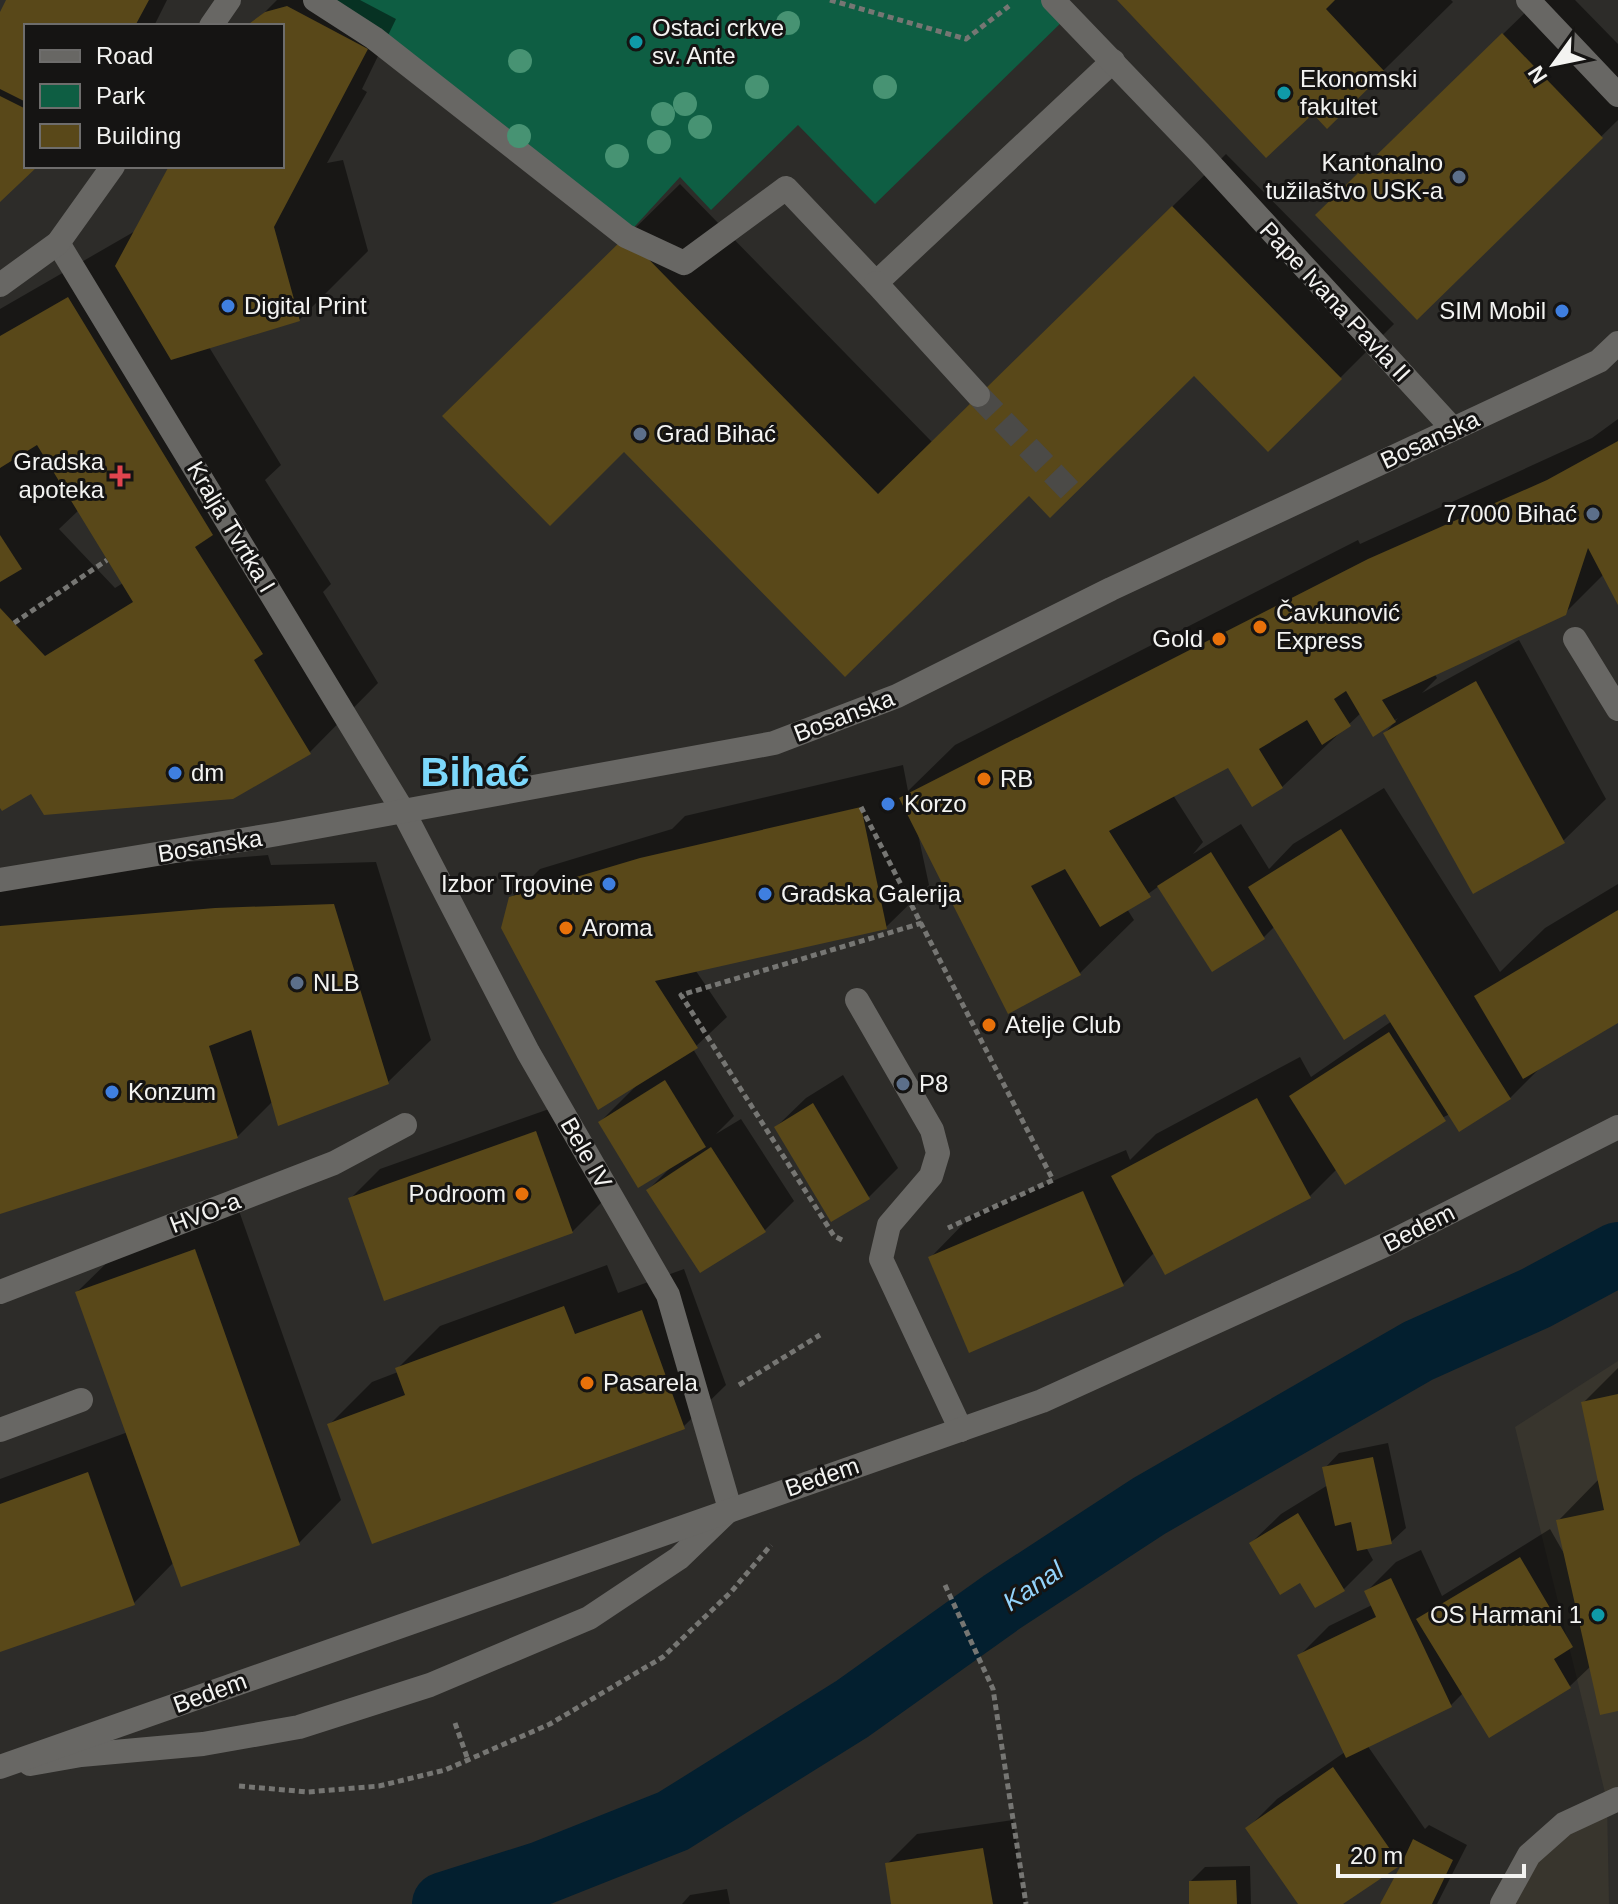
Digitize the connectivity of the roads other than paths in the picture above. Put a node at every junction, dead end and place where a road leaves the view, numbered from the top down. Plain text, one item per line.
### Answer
1 (229, 0) edge
2 (315, 0) edge
3 (1053, 0) edge
4 (1528, 0) edge
5 (212, 24) edge
6 (1113, 61) junction
7 (1618, 95) edge
8 (112, 168) edge
9 (58, 243) junction
10 (876, 283) junction
11 (0, 285) edge
12 (1618, 343) edge
13 (978, 395) tunnel mouth
14 (1453, 429) junction
15 (1575, 639) dead end
16 (1618, 709) edge
17 (403, 811) junction
18 (0, 880) edge
19 (857, 1000) dead end
20 (405, 1125) dead end
21 (1618, 1127) edge
22 (0, 1292) edge
23 (81, 1400) dead end
24 (0, 1430) edge
25 (961, 1430) junction
26 (730, 1509) junction
27 (0, 1768) edge
28 (1618, 1799) edge
29 (1502, 1904) edge

1 - 5 street
2 - 10 street
3 - 6 street, Pape Ivana Pavla II
4 - 7 street
6 - 10 street
6 - 14 street, Pape Ivana Pavla II
8 - 9 street
9 - 11 street
9 - 17 street, Kralja Tvrtka I
10 - 13 street
12 - 14 street, Bosanska
14 - 17 street, Bosanska
15 - 16 street
17 - 18 street, Bosanska
17 - 26 street, Bele IV
19 - 25 street
20 - 22 street, HVO-a
21 - 25 street, Bedem
23 - 24 street
25 - 26 street, Bedem
26 - 27 street, Bedem
26 - 27 street
28 - 29 street

